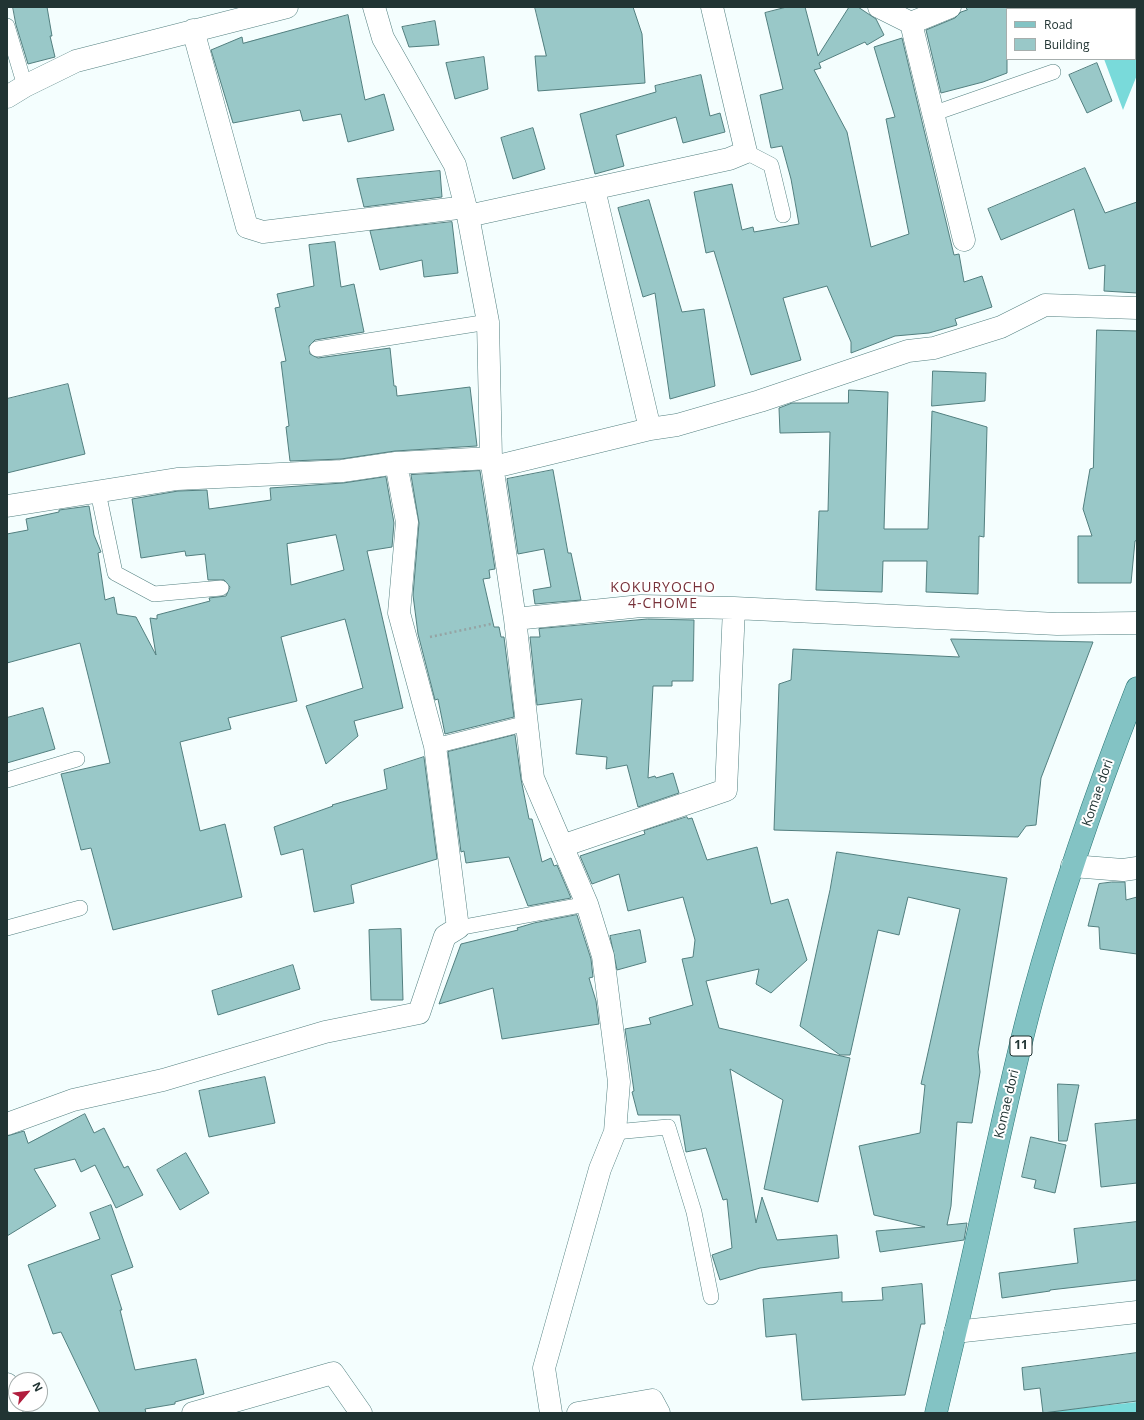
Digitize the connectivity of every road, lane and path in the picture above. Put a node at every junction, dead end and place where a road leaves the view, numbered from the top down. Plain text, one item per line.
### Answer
1 (287, 7) edge
2 (374, 7) edge
3 (712, 7) edge
4 (879, 7) edge
5 (950, 7) edge
6 (911, 23) junction
7 (7, 26) edge
8 (193, 30) junction
9 (1053, 72) dead end
10 (16, 91) edge
11 (935, 113) junction
12 (746, 152) junction
13 (594, 189) junction
14 (467, 212) junction
15 (783, 215) dead end
16 (964, 240) dead end
17 (1137, 308) edge
18 (488, 322) junction
19 (317, 349) dead end
20 (650, 429) junction
21 (396, 463) junction
22 (493, 463) junction
23 (98, 492) junction
24 (7, 506) edge
25 (221, 588) dead end
26 (734, 608) junction
27 (515, 619) junction
28 (1137, 623) edge
29 (407, 641) junction
30 (1137, 688) edge
31 (527, 723) junction
32 (435, 746) junction
33 (77, 759) dead end
34 (7, 780) edge
35 (562, 846) junction
36 (1072, 866) junction
37 (1137, 868) edge
38 (587, 904) junction
39 (80, 908) dead end
40 (7, 928) edge
41 (458, 928) junction
42 (7, 1124) edge
43 (615, 1132) junction
44 (711, 1297) dead end
45 (1137, 1312) edge
46 (955, 1332) junction
47 (194, 1413) edge
48 (361, 1413) edge
49 (551, 1413) edge
50 (578, 1413) edge
51 (659, 1413) edge
52 (936, 1413) edge

1 - 8 street
2 - 14 street
3 - 12 street
4 - 6 street
5 - 6 street
6 - 11 street
7 - 10 lane
8 - 10 street
8 - 14 street
9 - 11 lane
11 - 16 street
12 - 13 street
12 - 15 lane
13 - 14 street
13 - 20 street
14 - 18 street
17 - 20 street
18 - 19 lane
18 - 22 street
20 - 22 street
21 - 22 street
21 - 23 street
21 - 29 street
22 - 27 street
23 - 24 street
23 - 25 lane
26 - 27 street
26 - 28 street
26 - 35 street
27 - 29 path
27 - 31 street
29 - 32 street
30 - 36 main road, Komae dori / 11
31 - 32 lane
31 - 35 street
32 - 41 street
33 - 34 lane
35 - 38 street
36 - 37 street
36 - 46 main road, Komae dori / 11
38 - 41 lane
38 - 43 street
39 - 40 lane
41 - 42 street
43 - 44 lane
43 - 49 street
45 - 46 street
46 - 52 main road, Komae dori / 11
47 - 48 street
50 - 51 street

